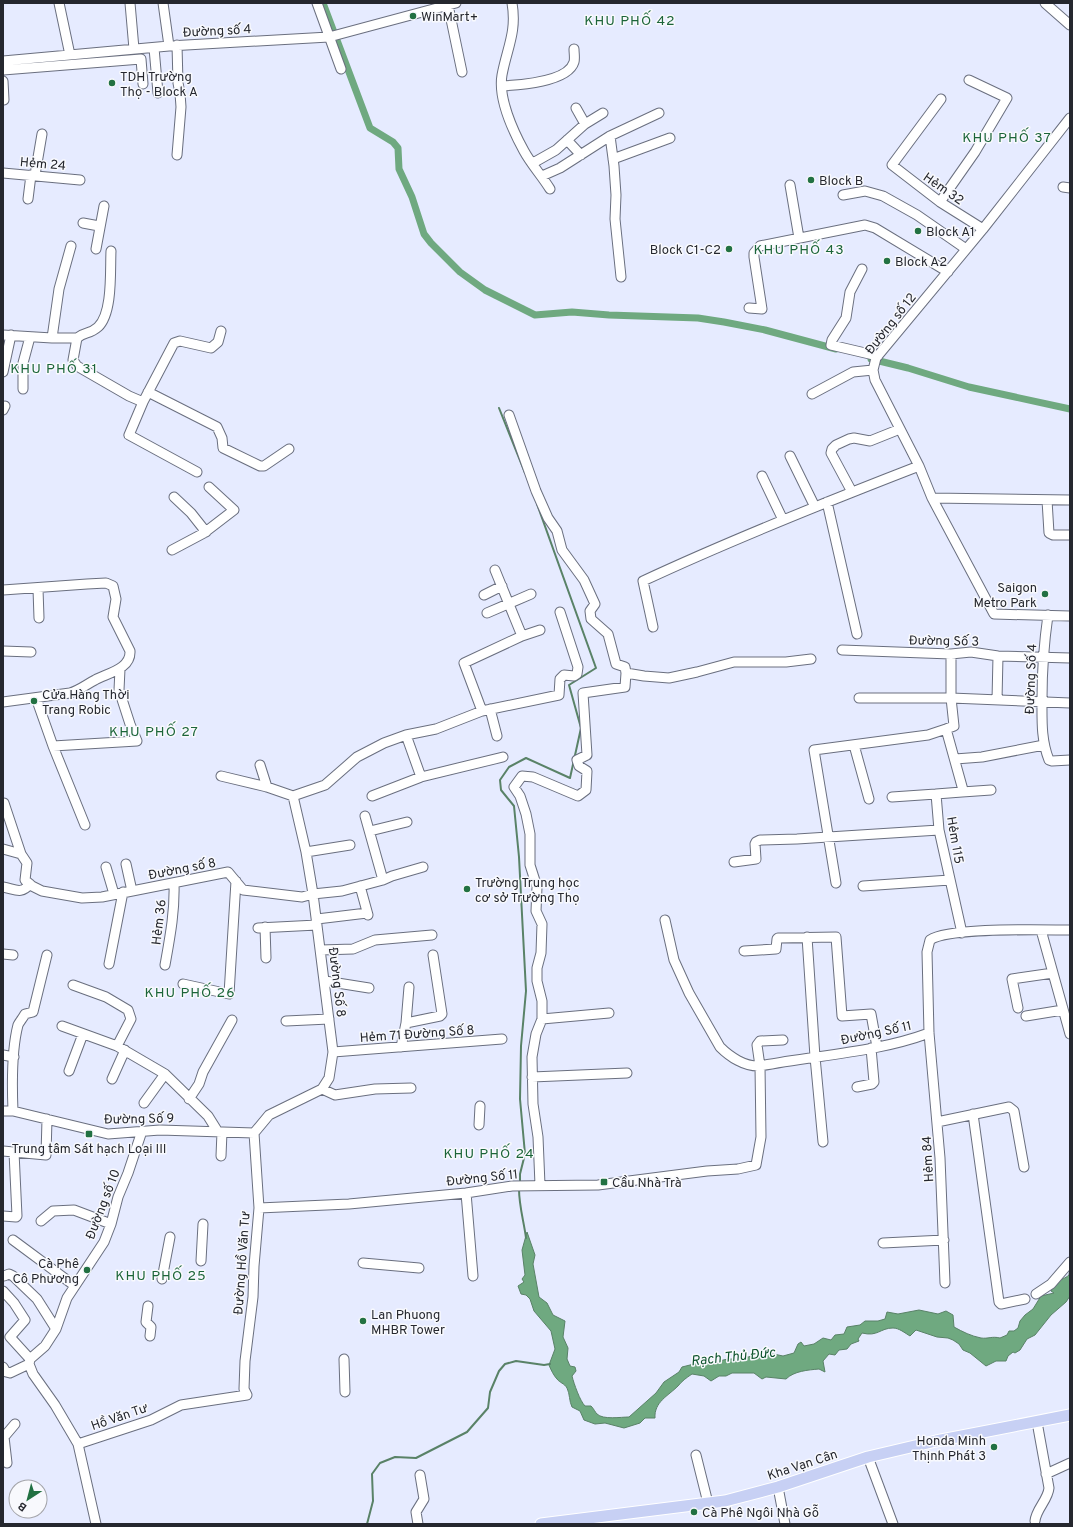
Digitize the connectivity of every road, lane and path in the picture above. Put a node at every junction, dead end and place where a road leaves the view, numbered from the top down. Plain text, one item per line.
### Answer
1 (59, 3) edge
2 (130, 3) edge
3 (163, 3) edge
4 (317, 3) edge
5 (512, 3) edge
6 (1045, 3) edge
7 (452, 4) edge
8 (429, 6) edge
9 (1068, 22) edge
10 (330, 37) junction
11 (173, 45) junction
12 (154, 48) junction
13 (134, 49) junction
14 (574, 49) dead end
15 (70, 55) junction
16 (3, 61) edge
17 (25, 64) junction
18 (341, 69) dead end
19 (3, 70) edge
20 (462, 72) dead end
21 (969, 80) dead end
22 (3, 81) edge
23 (143, 84) dead end
24 (502, 86) junction
25 (158, 93) dead end
26 (941, 99) dead end
27 (4, 100) edge
28 (576, 108) dead end
29 (602, 113) dead end
30 (660, 113) dead end
31 (1070, 118) edge
32 (585, 124) junction
33 (42, 134) dead end
34 (610, 136) junction
35 (670, 138) dead end
36 (567, 140) junction
37 (581, 155) junction
38 (176, 156) dead end
39 (613, 159) junction
40 (533, 163) junction
41 (3, 173) edge
42 (33, 175) junction
43 (542, 176) junction
44 (80, 180) dead end
45 (790, 185) dead end
46 (550, 189) dead end
47 (843, 195) dead end
48 (28, 199) dead end
49 (940, 202) junction
50 (104, 206) dead end
51 (83, 223) dead end
52 (100, 226) junction
53 (983, 229) junction
54 (799, 238) junction
55 (71, 246) dead end
56 (96, 249) dead end
57 (966, 249) junction
58 (111, 251) dead end
59 (862, 269) dead end
60 (948, 272) junction
61 (620, 277) dead end
62 (749, 308) dead end
63 (221, 331) dead end
64 (7, 335) edge
65 (30, 337) junction
66 (52, 338) junction
67 (77, 338) junction
68 (877, 357) junction
69 (873, 370) junction
70 (3, 372) edge
71 (23, 389) dead end
72 (148, 392) junction
73 (812, 394) dead end
74 (143, 402) junction
75 (509, 415) dead end
76 (900, 429) junction
77 (289, 449) dead end
78 (790, 456) dead end
79 (919, 466) junction
80 (198, 472) dead end
81 (762, 476) dead end
82 (209, 487) dead end
83 (852, 492) junction
84 (174, 497) dead end
85 (932, 498) junction
86 (1047, 500) junction
87 (1070, 500) edge
88 (827, 502) junction
89 (815, 507) junction
90 (783, 520) junction
91 (206, 532) junction
92 (1070, 535) edge
93 (172, 550) dead end
94 (495, 570) dead end
95 (502, 586) junction
96 (38, 588) junction
97 (3, 590) edge
98 (532, 594) dead end
99 (484, 595) dead end
100 (509, 605) junction
101 (560, 612) dead end
102 (487, 613) dead end
103 (1048, 615) junction
104 (1070, 616) edge
105 (39, 618) dead end
106 (653, 627) dead end
107 (540, 630) dead end
108 (857, 634) dead end
109 (522, 636) junction
110 (842, 650) dead end
111 (3, 651) edge
112 (31, 652) dead end
113 (951, 654) junction
114 (998, 656) junction
115 (1043, 657) junction
116 (1070, 658) edge
117 (811, 659) dead end
118 (120, 669) junction
119 (626, 673) junction
120 (36, 698) junction
121 (859, 698) dead end
122 (951, 698) junction
123 (997, 700) junction
124 (3, 702) edge
125 (1042, 702) junction
126 (1070, 703) edge
127 (486, 710) junction
128 (946, 729) junction
129 (406, 735) junction
130 (497, 736) dead end
131 (854, 744) junction
132 (1044, 745) junction
133 (53, 746) junction
134 (503, 757) dead end
135 (955, 759) junction
136 (1070, 760) edge
137 (260, 765) dead end
138 (221, 776) dead end
139 (421, 777) junction
140 (267, 787) junction
141 (991, 790) dead end
142 (962, 792) junction
143 (936, 794) junction
144 (293, 796) junction
145 (372, 796) dead end
146 (892, 797) dead end
147 (869, 799) dead end
148 (4, 803) dead end
149 (366, 816) dead end
150 (407, 822) dead end
151 (85, 825) dead end
152 (939, 830) junction
153 (370, 831) junction
154 (828, 837) junction
155 (350, 845) dead end
156 (3, 850) edge
157 (306, 852) junction
158 (21, 854) junction
159 (734, 862) dead end
160 (126, 864) dead end
161 (106, 866) dead end
162 (423, 867) dead end
163 (384, 880) junction
164 (950, 880) junction
165 (236, 882) junction
166 (174, 883) junction
167 (836, 883) dead end
168 (30, 884) junction
169 (3, 886) edge
170 (360, 886) junction
171 (863, 886) dead end
172 (123, 892) junction
173 (313, 894) junction
174 (665, 920) dead end
175 (317, 922) junction
176 (1041, 930) junction
177 (1070, 930) edge
178 (962, 933) junction
179 (432, 935) dead end
180 (807, 937) junction
181 (321, 950) junction
182 (744, 951) dead end
183 (3, 954) edge
184 (13, 955) dead end
185 (47, 955) dead end
186 (433, 955) dead end
187 (266, 958) dead end
188 (109, 964) dead end
189 (165, 965) dead end
190 (1053, 973) junction
191 (325, 981) junction
192 (183, 984) dead end
193 (73, 985) dead end
194 (409, 987) dead end
195 (369, 988) dead end
196 (1018, 1008) dead end
197 (1063, 1010) junction
198 (609, 1013) dead end
199 (1026, 1016) dead end
200 (330, 1019) junction
201 (542, 1019) junction
202 (232, 1020) dead end
203 (286, 1021) dead end
204 (406, 1023) junction
205 (62, 1026) dead end
206 (929, 1033) junction
207 (83, 1034) junction
208 (1070, 1034) edge
209 (502, 1039) dead end
210 (783, 1040) dead end
211 (401, 1047) junction
212 (121, 1048) junction
213 (874, 1048) junction
214 (334, 1052) junction
215 (3, 1055) edge
216 (14, 1057) junction
217 (815, 1057) junction
218 (760, 1066) junction
219 (69, 1071) dead end
220 (627, 1073) dead end
221 (166, 1074) junction
222 (532, 1077) junction
223 (112, 1079) dead end
224 (857, 1087) dead end
225 (411, 1088) dead end
226 (322, 1089) junction
227 (189, 1098) junction
228 (144, 1103) dead end
229 (480, 1106) dead end
230 (3, 1111) edge
231 (13, 1111) junction
232 (973, 1114) junction
233 (47, 1119) junction
234 (937, 1122) junction
235 (479, 1125) dead end
236 (142, 1131) junction
237 (220, 1132) junction
238 (254, 1133) junction
239 (823, 1142) dead end
240 (3, 1152) edge
241 (14, 1152) junction
242 (221, 1156) dead end
243 (1024, 1167) dead end
244 (539, 1185) junction
245 (466, 1192) junction
246 (259, 1208) junction
247 (3, 1216) edge
248 (41, 1221) dead end
249 (111, 1224) junction
250 (203, 1224) dead end
251 (170, 1237) dead end
252 (13, 1240) dead end
253 (944, 1240) junction
254 (883, 1243) dead end
255 (201, 1261) dead end
256 (1070, 1262) edge
257 (364, 1263) dead end
258 (419, 1268) dead end
259 (3, 1276) edge
260 (473, 1276) dead end
261 (162, 1279) dead end
262 (945, 1283) dead end
263 (75, 1286) junction
264 (3, 1291) edge
265 (1036, 1294) dead end
266 (1025, 1299) dead end
267 (148, 1306) dead end
268 (56, 1329) junction
269 (150, 1336) dead end
270 (6, 1338) edge
271 (344, 1359) dead end
272 (29, 1362) junction
273 (3, 1367) edge
274 (344, 1392) dead end
275 (247, 1395) joint
276 (1070, 1415) edge
277 (1037, 1422) junction
278 (15, 1424) dead end
279 (78, 1444) junction
280 (696, 1456) dead end
281 (868, 1457) junction
282 (7, 1463) dead end
283 (1070, 1463) edge
284 (1046, 1474) junction
285 (420, 1475) dead end
286 (778, 1487) junction
287 (708, 1503) junction
288 (1035, 1521) dead end
289 (567, 1523) edge
290 (96, 1524) edge
291 (418, 1524) edge
292 (541, 1524) edge
293 (785, 1524) edge
294 (893, 1524) edge

1 - 15 street
2 - 13 street
3 - 11 street
4 - 10 street
5 - 24 street
6 - 9 street
7 - 8 street
7 - 20 street
8 - 10 street, Đường số 4
10 - 11 street, Đường số 4
10 - 18 street
11 - 12 street, Đường số 4
11 - 38 street
12 - 13 street, Đường số 4
12 - 25 street
13 - 15 street, Đường số 4
14 - 24 street
15 - 17 street, Đường số 4
16 - 17 street, Đường số 4
17 - 19 street
17 - 23 street
21 - 49 street
22 - 27 street
24 - 40 street
26 - 49 street, Hẻm 32
28 - 32 street
29 - 32 street
30 - 34 street
31 - 53 street, Đường số 12
32 - 36 street
33 - 42 street
34 - 37 street
34 - 39 street
35 - 39 street
36 - 37 street
36 - 40 street
37 - 43 street
39 - 61 street
40 - 43 street
41 - 42 street, Hẻm 24
42 - 44 street, Hẻm 24
42 - 48 street
43 - 46 street
45 - 54 street
47 - 57 street
49 - 53 street, Hẻm 32
50 - 52 street
51 - 52 street
52 - 56 street
53 - 57 street, Đường số 12
54 - 60 street
54 - 62 street
55 - 66 street
57 - 60 street, Đường số 12
58 - 67 street
59 - 68 street
60 - 68 street, Đường số 12
63 - 72 street
64 - 65 street
64 - 70 street
65 - 66 street
65 - 71 street
66 - 67 street
67 - 74 street
68 - 69 street, Đường số 12
69 - 73 street
69 - 76 street, Đường số 12
72 - 74 street
72 - 77 street
74 - 80 street
75 - 119 street
76 - 79 street, Đường số 12
76 - 83 street
78 - 89 street
79 - 83 street
79 - 85 street, Đường số 12
81 - 90 street
82 - 91 street
83 - 88 street
84 - 91 street
85 - 86 street
85 - 103 street, Đường số 12
86 - 87 street
86 - 92 street
88 - 89 street
88 - 108 street
89 - 90 street
90 - 106 street
91 - 93 street
94 - 95 street
95 - 99 street
95 - 100 street
96 - 97 street
96 - 105 street
96 - 118 street
98 - 100 street
100 - 102 street
100 - 109 street
101 - 127 street
103 - 104 street
103 - 115 street, Đường Số 4
107 - 109 street
109 - 127 street
110 - 113 street, Đường Số 3
111 - 112 street
113 - 114 street, Đường Số 3
113 - 122 street
114 - 115 street, Đường Số 3
114 - 123 street
115 - 116 street, Đường Số 3
115 - 125 street, Đường Số 4
117 - 119 street
118 - 120 street
118 - 133 street
119 - 201 street
120 - 124 street
120 - 133 street
121 - 122 street
122 - 123 street
122 - 128 street
123 - 125 street
125 - 126 street
125 - 132 street, Đường Số 4
127 - 129 street
127 - 130 street
128 - 131 street
128 - 135 street
129 - 139 street
129 - 144 street
131 - 147 street
131 - 154 street
132 - 135 street
132 - 136 street
133 - 151 street
134 - 139 street
135 - 142 street
137 - 140 street
138 - 140 street
139 - 145 street
140 - 144 street
141 - 142 street
142 - 143 street
143 - 146 street
143 - 152 street, Hẻm 115
144 - 157 street, Đường Số 8
148 - 158 street
149 - 153 street
150 - 153 street
152 - 154 street
152 - 164 street, Hẻm 115
153 - 163 street
154 - 159 street
154 - 167 street
155 - 157 street
156 - 158 street
157 - 173 street, Đường Số 8
158 - 168 street
160 - 172 street
161 - 172 street
162 - 163 street, Đường số 8
163 - 170 street, Đường số 8
164 - 171 street
164 - 178 street, Hẻm 115
165 - 166 street, Đường số 8
165 - 173 street, Đường số 8
165 - 192 street
166 - 172 street, Đường số 8
166 - 189 street, Hẻm 36
168 - 169 street
168 - 172 street, Đường số 8
170 - 173 street, Đường số 8
170 - 175 street
172 - 188 street
173 - 175 street, Đường Số 8
174 - 218 street
175 - 181 street, Đường Số 8
175 - 187 street
176 - 177 street, Đường Số 11
176 - 178 street, Đường Số 11
176 - 190 street
178 - 206 street, Đường Số 11
179 - 181 street
180 - 182 street
180 - 213 street
180 - 217 street
181 - 191 street, Đường Số 8
183 - 184 street
185 - 216 street
186 - 204 street
190 - 196 street
190 - 197 street
191 - 195 street
191 - 200 street, Đường Số 8
193 - 212 street
194 - 204 street
197 - 199 street
197 - 208 street
198 - 201 street
200 - 203 street
200 - 214 street, Đường Số 8
201 - 222 street
202 - 227 street
204 - 211 street
205 - 207 street
206 - 213 street, Đường Số 11
206 - 234 street, Hẻm 84
207 - 212 street
207 - 219 street
209 - 211 street, Hẻm 71 Đường Số 8
210 - 218 street
211 - 214 street, Hẻm 71 Đường Số 8
212 - 221 street
212 - 223 street
213 - 217 street, Đường Số 11
213 - 224 street
214 - 226 street, Đường Số 8
215 - 216 street
216 - 231 street
217 - 218 street, Đường Số 11
217 - 239 street
218 - 244 street, Đường Số 11
220 - 222 street
221 - 227 street
221 - 228 street
222 - 244 street
225 - 226 street
226 - 238 street
227 - 237 street
229 - 235 street
230 - 231 street, Đường Số 9
231 - 233 street, Đường Số 9
232 - 234 street
232 - 243 street
232 - 266 street
233 - 236 street, Đường Số 9
233 - 241 street
234 - 253 street, Hẻm 84
236 - 237 street, Đường Số 9
236 - 249 street, Đường số 10
237 - 238 street, Đường Số 9
237 - 242 street
238 - 246 street, Đường Hồ Văn Tư
240 - 241 street
241 - 247 street
244 - 245 street, Đường Số 11
245 - 246 street, Đường Số 11
245 - 260 street
246 - 275 street, Đường Hồ Văn Tư
248 - 249 street
249 - 263 street, Đường số 10
250 - 255 street
251 - 261 street
252 - 263 street
253 - 254 street
253 - 262 street, Hẻm 84
256 - 265 street
257 - 258 street
259 - 268 street
263 - 268 street, Đường số 10
264 - 270 street
267 - 269 street
268 - 272 street, Đường số 10
270 - 272 street
271 - 274 street
272 - 273 street, Đường số 10
272 - 279 street
275 - 279 street, Hồ Văn Tư
276 - 277 main road, Kha Vạn Cân
277 - 281 main road, Kha Vạn Cân
277 - 284 street
278 - 282 street
279 - 290 street, Hồ Văn Tư
280 - 287 street
281 - 286 main road, Kha Vạn Cân
281 - 294 street
283 - 284 street
284 - 288 street
285 - 291 street
286 - 287 main road, Kha Vạn Cân
286 - 293 street
287 - 289 main road, Kha Vạn Cân
289 - 292 main road, Kha Vạn Cân

